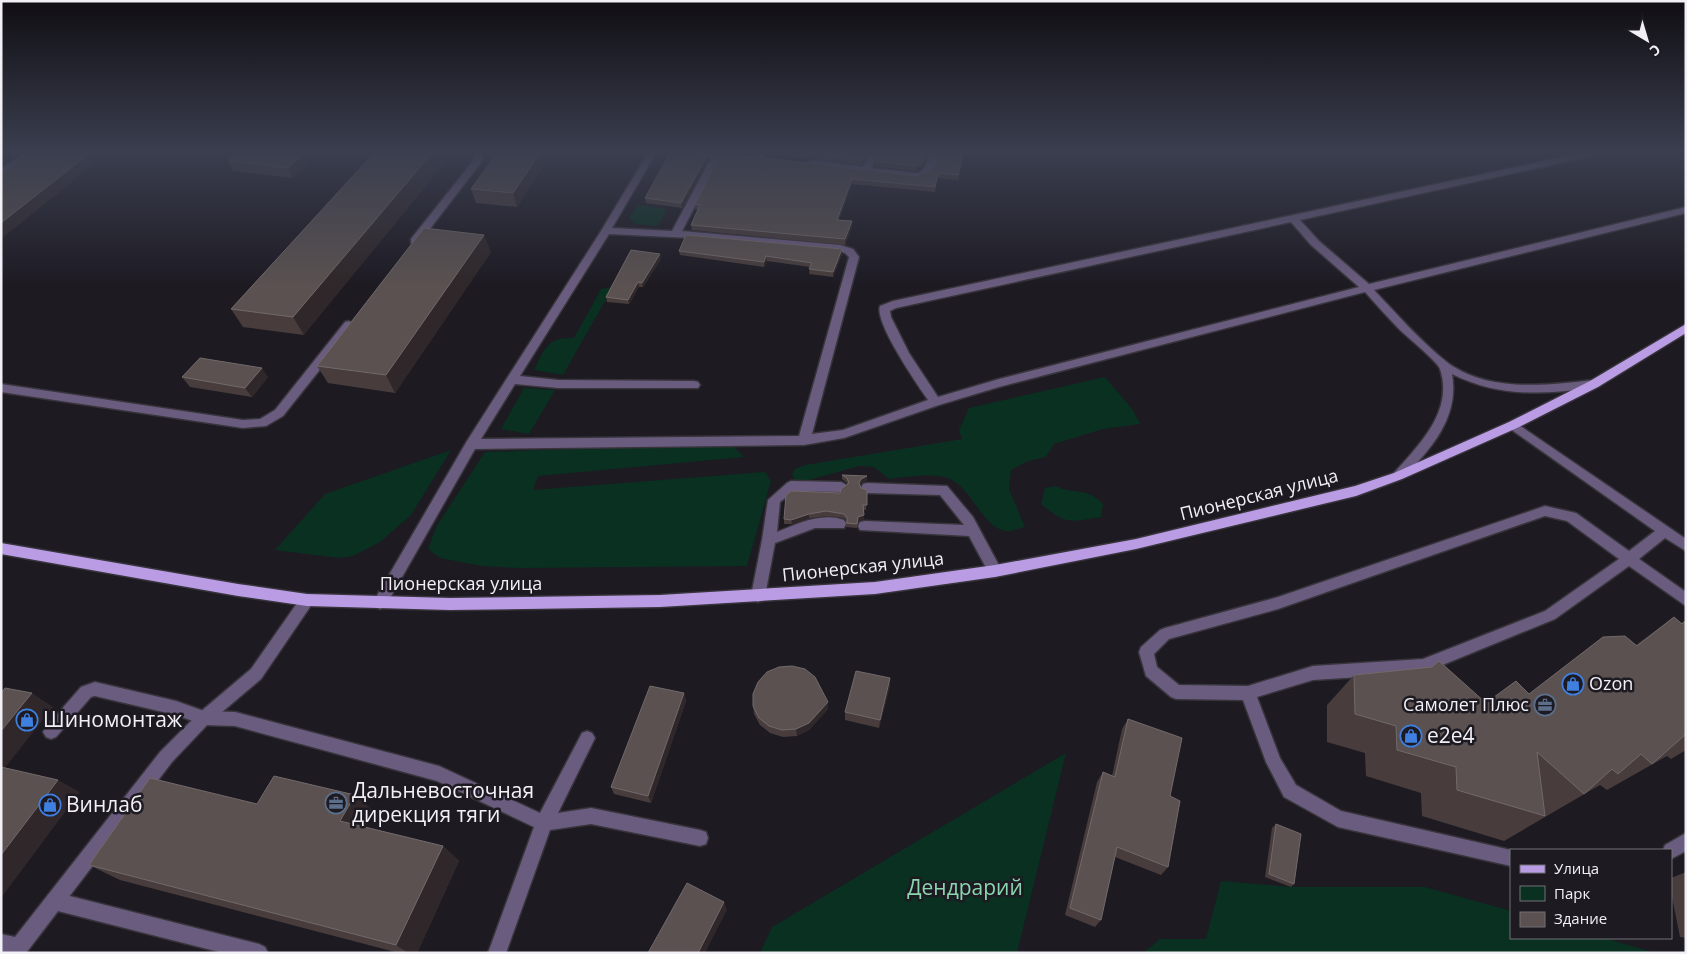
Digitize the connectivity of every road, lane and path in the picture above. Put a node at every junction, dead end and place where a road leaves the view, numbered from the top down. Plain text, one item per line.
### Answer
1 (449, 198) edge
2 (626, 198) edge
3 (693, 198) edge
4 (1383, 198) edge
5 (1686, 210) edge
6 (1292, 217) junction
7 (606, 231) junction
8 (675, 235) junction
9 (405, 253) edge
10 (1367, 288) junction
11 (357, 314) edge
12 (1686, 328) edge
13 (1445, 366) junction
14 (511, 379) junction
15 (1594, 384) junction
16 (694, 385) dead end
17 (1, 388) edge
18 (934, 402) junction
19 (1513, 425) junction
20 (804, 440) junction
21 (471, 444) junction
22 (1398, 476) junction
23 (841, 488) edge
24 (867, 488) edge
25 (838, 524) dead end
26 (864, 526) dead end
27 (974, 531) junction
28 (1664, 531) junction
29 (769, 540) junction
30 (1686, 546) edge
31 (1, 548) edge
32 (1629, 558) junction
33 (995, 571) junction
34 (758, 596) junction
35 (307, 600) junction
36 (1686, 600) edge
37 (380, 603) junction
38 (1248, 693) junction
39 (204, 718) junction
40 (51, 732) dead end
41 (587, 738) dead end
42 (544, 823) junction
43 (700, 838) dead end
44 (1686, 841) edge
45 (1672, 849) edge
46 (1510, 858) edge
47 (54, 901) junction
48 (1, 943) edge
49 (17, 950) edge
50 (259, 953) edge
51 (497, 953) edge

1 - 9 street
2 - 7 street
3 - 8 street
4 - 6 street
5 - 10 street
6 - 10 street
6 - 18 street
7 - 8 street
7 - 14 street
8 - 20 street
10 - 13 street
10 - 18 street
11 - 17 street
12 - 15 main road, Пионерская улица
13 - 15 street
13 - 22 street
14 - 16 street
14 - 21 street
15 - 19 main road, Пионерская улица
18 - 20 street
19 - 22 main road, Пионерская улица
19 - 28 street
20 - 21 street
21 - 37 street
22 - 33 main road, Пионерская улица
23 - 29 street
24 - 27 street
25 - 29 street
26 - 27 street
27 - 33 street
28 - 30 street
28 - 32 street
29 - 34 street
31 - 35 main road, Пионерская улица
32 - 36 street
32 - 38 street
32 - 38 street
33 - 34 main road, Пионерская улица
34 - 37 main road, Пионерская улица
35 - 37 main road, Пионерская улица
35 - 39 street
38 - 46 street
39 - 40 street
39 - 42 street
39 - 47 street
41 - 42 street
42 - 43 street
42 - 51 street
44 - 45 street
47 - 49 street
47 - 50 street
48 - 49 street

